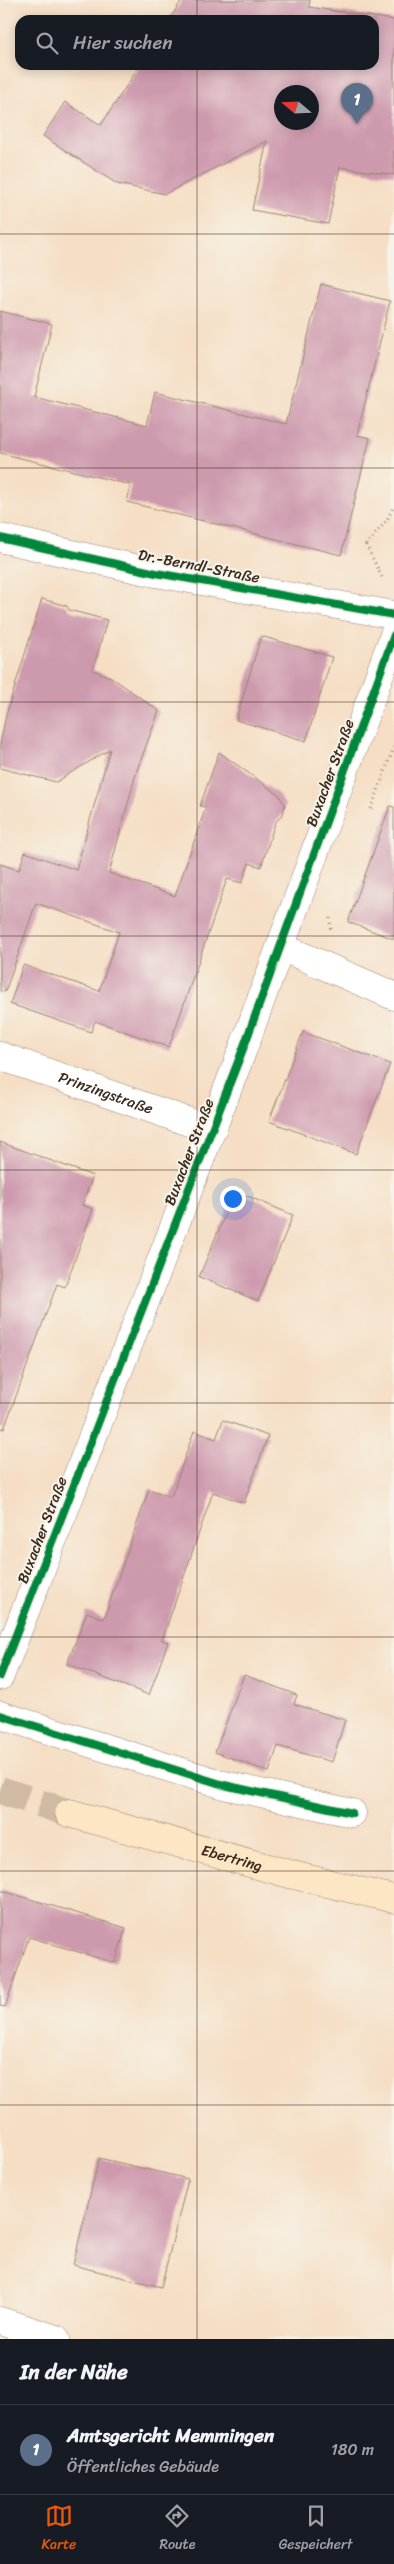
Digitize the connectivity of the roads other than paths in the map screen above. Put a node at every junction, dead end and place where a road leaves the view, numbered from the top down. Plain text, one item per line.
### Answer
1 (0, 538) edge
2 (394, 615) edge
3 (394, 635) edge
4 (281, 947) junction
5 (394, 996) edge
6 (0, 1056) edge
7 (212, 1130) junction
8 (0, 1676) edge
9 (0, 1715) edge
10 (69, 1813) tunnel mouth
11 (352, 1813) dead end
12 (394, 1899) edge
13 (0, 2321) edge
14 (56, 2339) edge

1 - 2 street, Dr.-Berndl-Straße
3 - 4 street, Buxacher Straße
4 - 5 street
4 - 7 street, Buxacher Straße
6 - 7 street, Prinzingstraße
7 - 8 street, Buxacher Straße
9 - 11 street
10 - 12 main road, Ebertring
13 - 14 street

